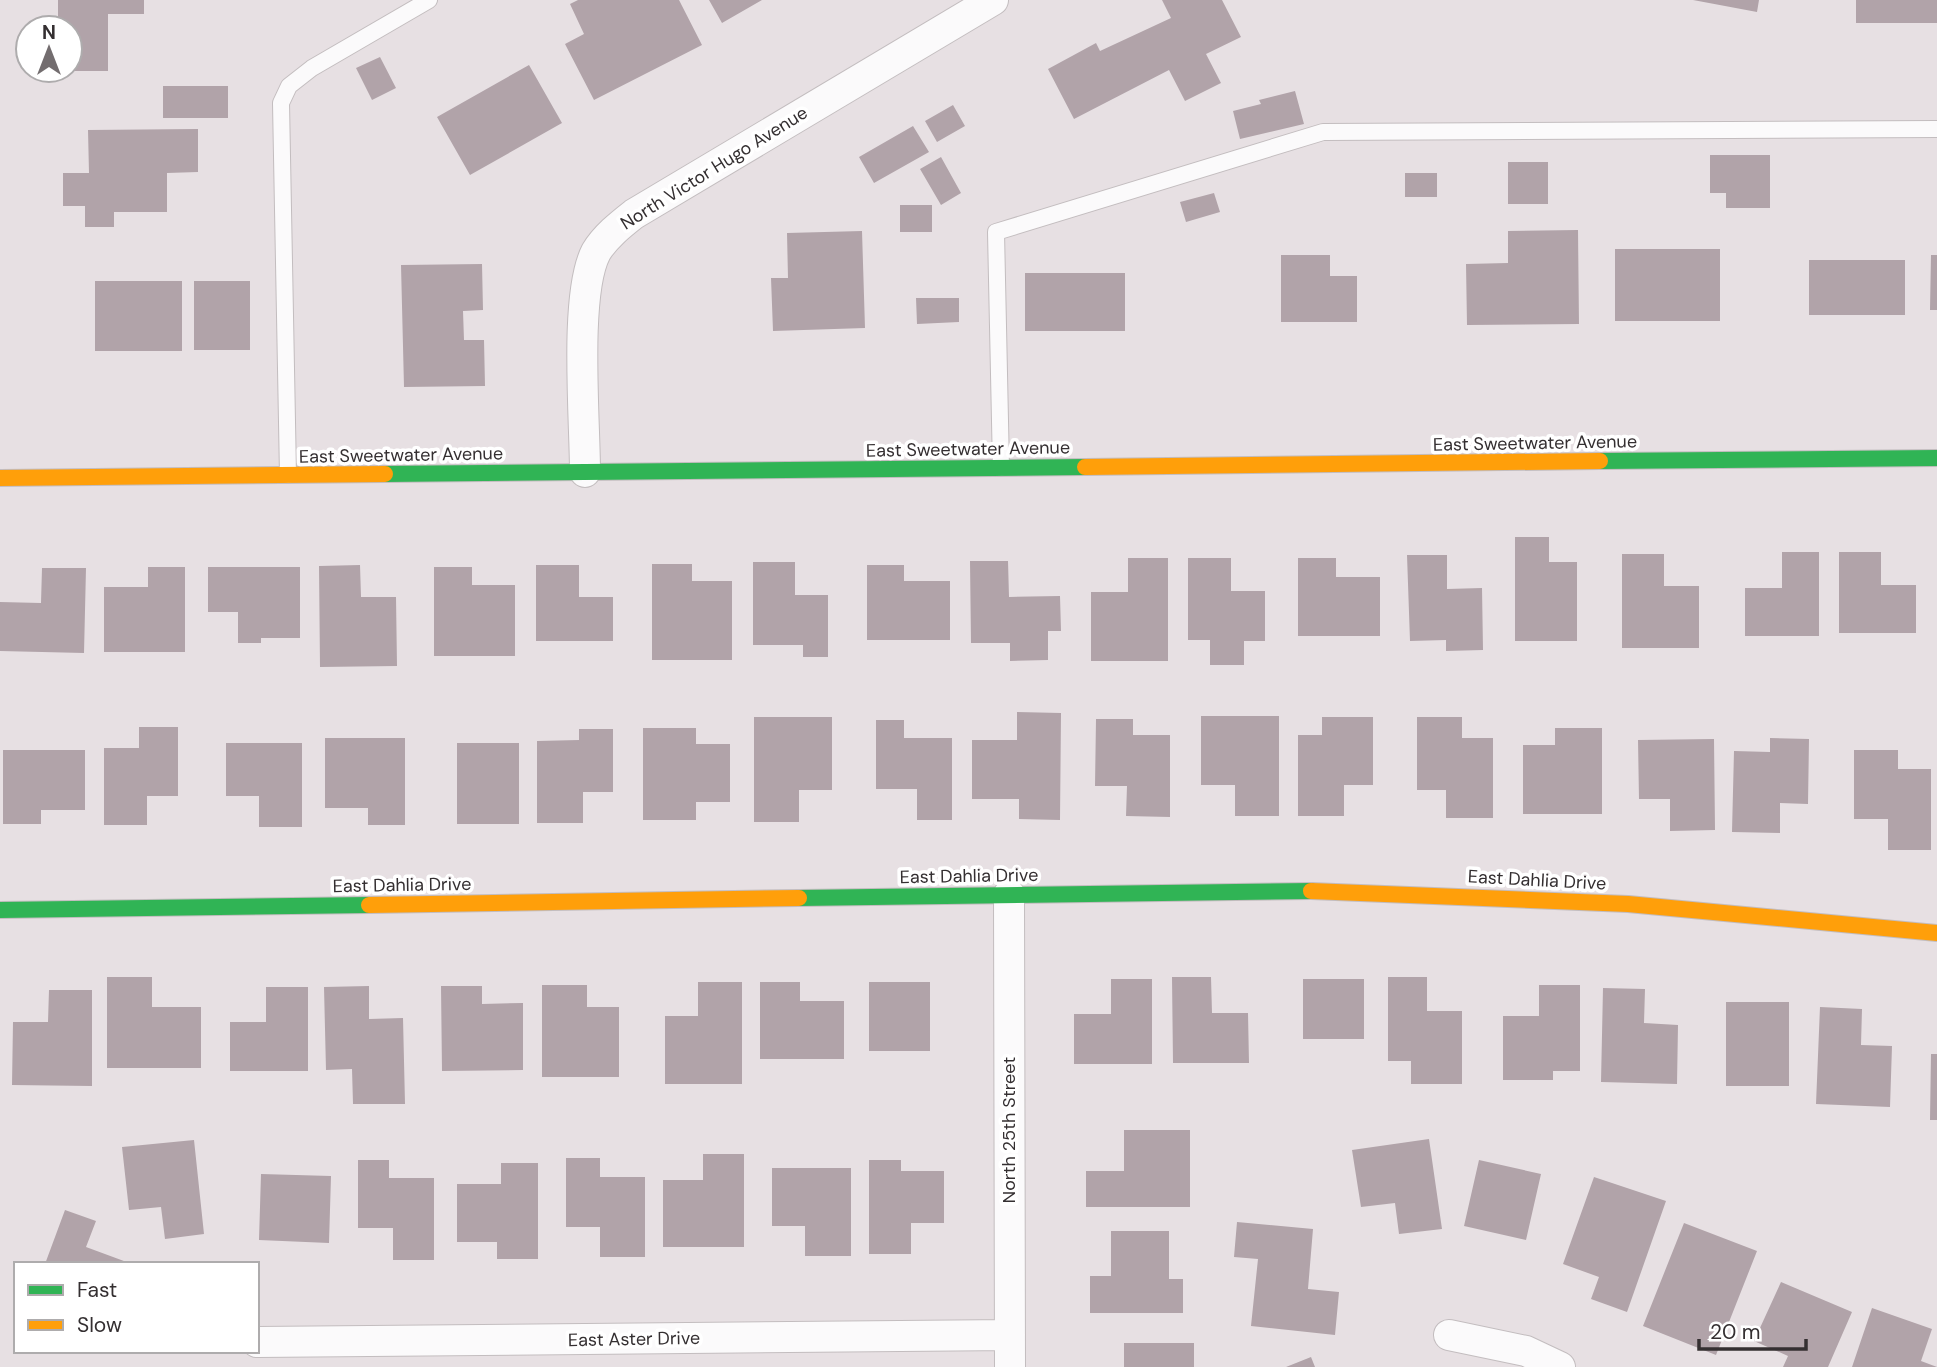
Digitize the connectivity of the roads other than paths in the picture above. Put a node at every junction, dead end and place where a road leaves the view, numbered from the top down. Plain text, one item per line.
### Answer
1 (429, 0) edge
2 (993, 0) edge
3 (1937, 129) edge
4 (1937, 458) edge
5 (1001, 467) junction
6 (585, 472) junction
7 (288, 475) junction
8 (0, 478) edge
9 (1009, 894) junction
10 (0, 910) edge
11 (1937, 933) edge
12 (1010, 1335) junction
13 (1449, 1335) dead end
14 (259, 1342) edge
15 (1010, 1367) edge
16 (1560, 1367) edge

1 - 7 lane
2 - 6 street, North Victor Hugo Avenue
3 - 5 lane
4 - 5 street, East Sweetwater Avenue
5 - 6 street, East Sweetwater Avenue
6 - 7 street, East Sweetwater Avenue
7 - 8 street, East Sweetwater Avenue
9 - 10 street, East Dahlia Drive
9 - 11 street, East Dahlia Drive
9 - 12 street, North 25th Street
12 - 14 street, East Aster Drive
12 - 15 street, North 25th Street
13 - 16 street

